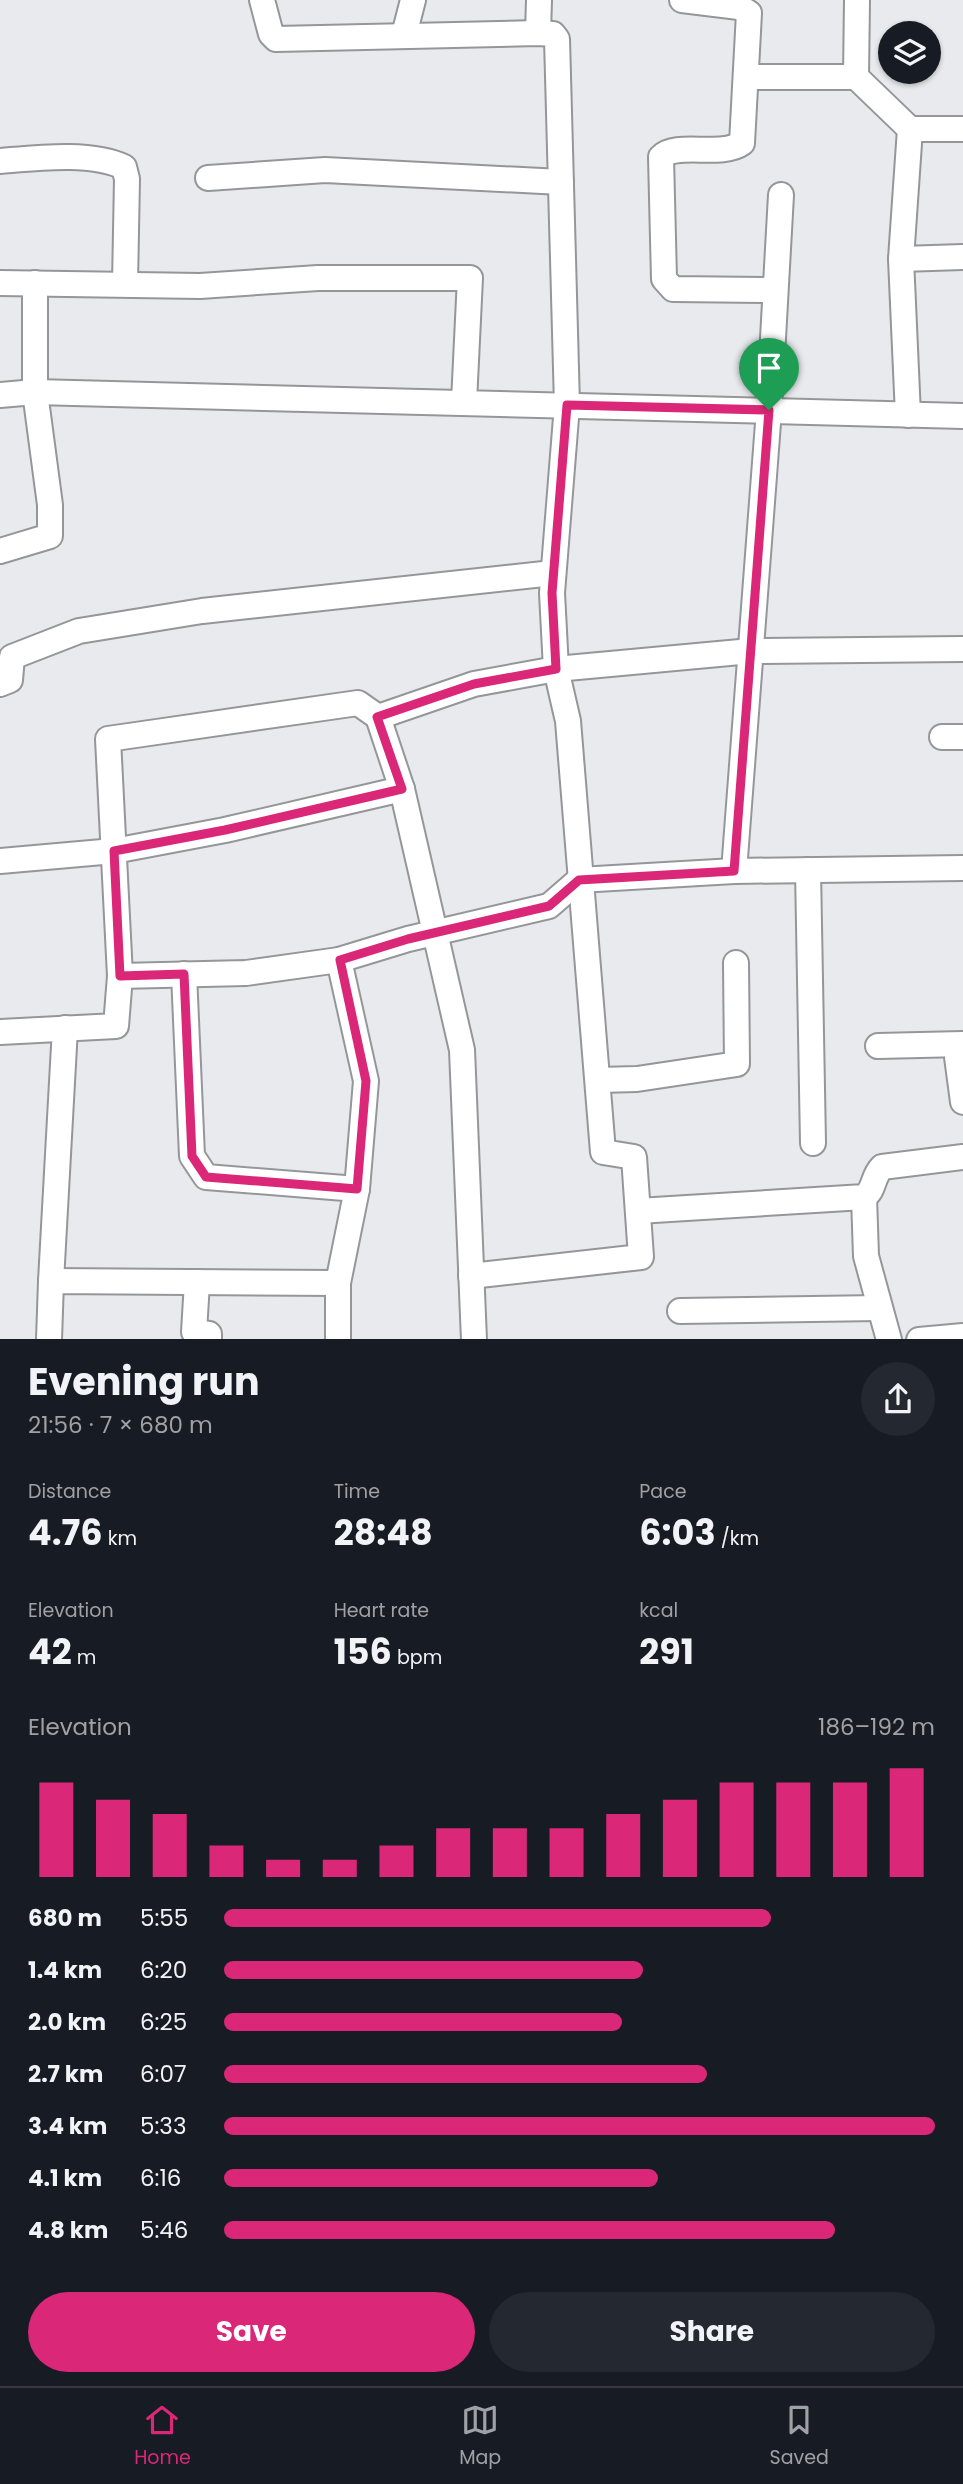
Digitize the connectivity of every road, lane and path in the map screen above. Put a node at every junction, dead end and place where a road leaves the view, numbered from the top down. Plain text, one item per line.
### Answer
1 (262, 0) edge
2 (413, 0) edge
3 (539, 0) edge
4 (682, 0) edge
5 (857, 0) edge
6 (538, 33) junction
7 (404, 35) junction
8 (748, 77) junction
9 (856, 77) junction
10 (910, 129) junction
11 (963, 129) edge
12 (0, 161) edge
13 (208, 178) dead end
14 (561, 182) junction
15 (781, 195) dead end
16 (963, 257) edge
17 (901, 258) junction
18 (0, 283) edge
19 (35, 283) junction
20 (125, 284) junction
21 (775, 290) junction
22 (35, 392) junction
23 (0, 395) edge
24 (464, 402) junction
25 (567, 405) junction
26 (769, 410) junction
27 (908, 415) junction
28 (963, 416) edge
29 (0, 551) edge
30 (554, 573) junction
31 (963, 649) edge
32 (751, 651) junction
33 (556, 669) junction
34 (0, 684) edge
35 (377, 717) junction
36 (402, 789) junction
37 (114, 851) junction
38 (0, 861) edge
39 (963, 868) edge
40 (808, 870) junction
41 (734, 871) junction
42 (579, 880) junction
43 (434, 933) junction
44 (340, 960) junction
45 (736, 963) dead end
46 (184, 974) junction
47 (120, 976) junction
48 (65, 1028) junction
49 (0, 1031) edge
50 (877, 1046) dead end
51 (963, 1046) edge
52 (598, 1080) junction
53 (963, 1102) edge
54 (813, 1143) dead end
55 (963, 1157) edge
56 (357, 1189) junction
57 (864, 1197) junction
58 (638, 1211) junction
59 (471, 1276) junction
60 (51, 1281) junction
61 (197, 1282) junction
62 (338, 1283) junction
63 (878, 1308) junction
64 (680, 1311) dead end
65 (963, 1336) edge
66 (49, 1339) edge
67 (209, 1339) edge
68 (338, 1339) edge
69 (474, 1339) edge
70 (889, 1339) edge
71 (919, 1339) edge

1 - 7 street
2 - 7 street
3 - 6 street
4 - 8 street
5 - 9 street
6 - 7 street
6 - 14 street
8 - 9 street
8 - 21 street
9 - 10 street
10 - 11 street
10 - 17 street
12 - 20 street
13 - 14 street
14 - 25 street
15 - 21 street
16 - 17 street
17 - 27 street
18 - 19 street
19 - 20 street
19 - 22 street
20 - 24 street
21 - 26 street
22 - 23 street
22 - 24 street
22 - 29 street
24 - 25 street
25 - 26 street
25 - 30 street
26 - 27 street
26 - 32 street
27 - 28 street
30 - 33 street
30 - 34 street
31 - 32 street
32 - 33 street
32 - 41 street
33 - 35 street
33 - 42 street
35 - 36 street
35 - 37 street
36 - 37 street
36 - 43 street
37 - 38 street
37 - 47 street
39 - 40 street
40 - 41 street
40 - 54 street
41 - 42 street
42 - 43 street
42 - 52 street
43 - 44 street
43 - 59 street
44 - 46 street
44 - 56 street
45 - 52 street
46 - 47 street
46 - 56 street
47 - 48 street
48 - 49 street
48 - 60 street
50 - 51 street
51 - 53 street
52 - 58 street
55 - 57 street
56 - 62 street
57 - 58 street
57 - 63 street
58 - 59 street
59 - 69 street
60 - 61 street
60 - 66 street
61 - 62 street
61 - 67 street
62 - 68 street
63 - 64 street
63 - 70 street
65 - 71 street

